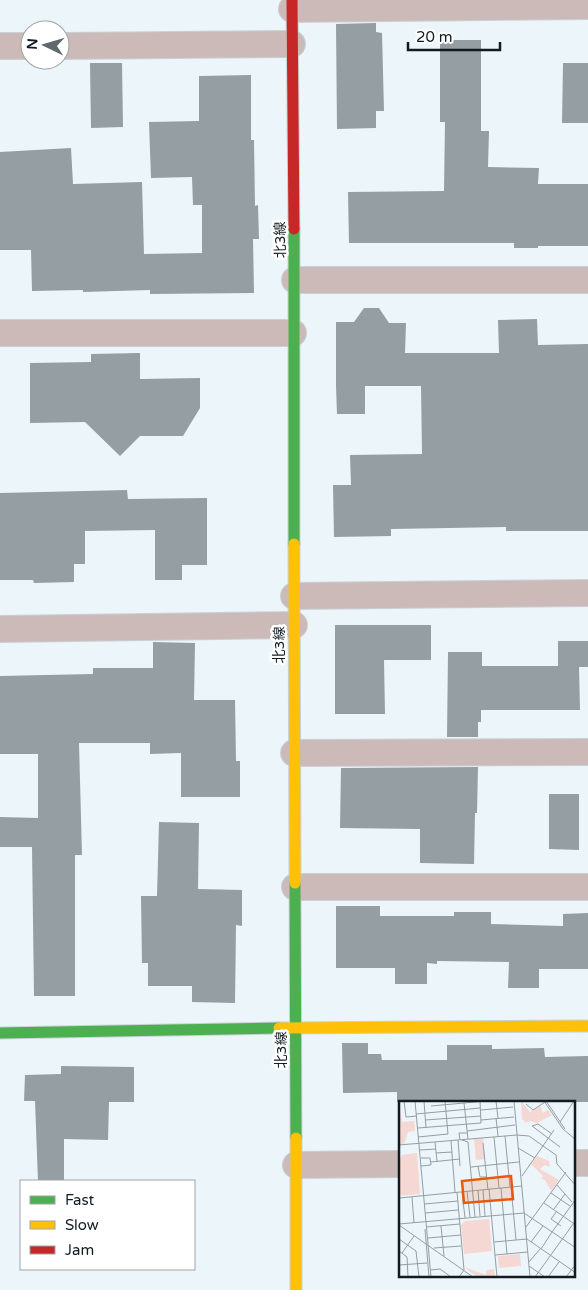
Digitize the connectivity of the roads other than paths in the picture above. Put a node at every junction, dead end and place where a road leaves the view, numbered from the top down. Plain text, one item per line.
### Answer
1 (292, 4) edge
2 (588, 6) edge
3 (292, 44) junction
4 (0, 46) edge
5 (20, 46) edge
6 (70, 46) edge
7 (295, 280) junction
8 (588, 280) edge
9 (0, 333) edge
10 (293, 333) junction
11 (588, 593) edge
12 (294, 596) junction
13 (294, 626) junction
14 (0, 629) edge
15 (588, 752) edge
16 (294, 753) junction
17 (295, 887) junction
18 (588, 887) edge
19 (588, 1026) edge
20 (295, 1028) junction
21 (0, 1033) edge
22 (399, 1164) edge
23 (296, 1165) junction
24 (296, 1290) edge

1 - 2 street
1 - 3 street, 北3線
3 - 6 street
3 - 7 street, 北3線
4 - 5 street
7 - 8 street
7 - 10 street, 北3線
9 - 10 street
10 - 12 street, 北3線
11 - 12 street
12 - 13 street, 北3線
13 - 14 street
13 - 16 street, 北3線
15 - 16 street
16 - 17 street, 北3線
17 - 18 street
17 - 20 street, 北3線
19 - 20 street
20 - 21 street
20 - 23 street, 北3線
22 - 23 street
23 - 24 street, 北3線

